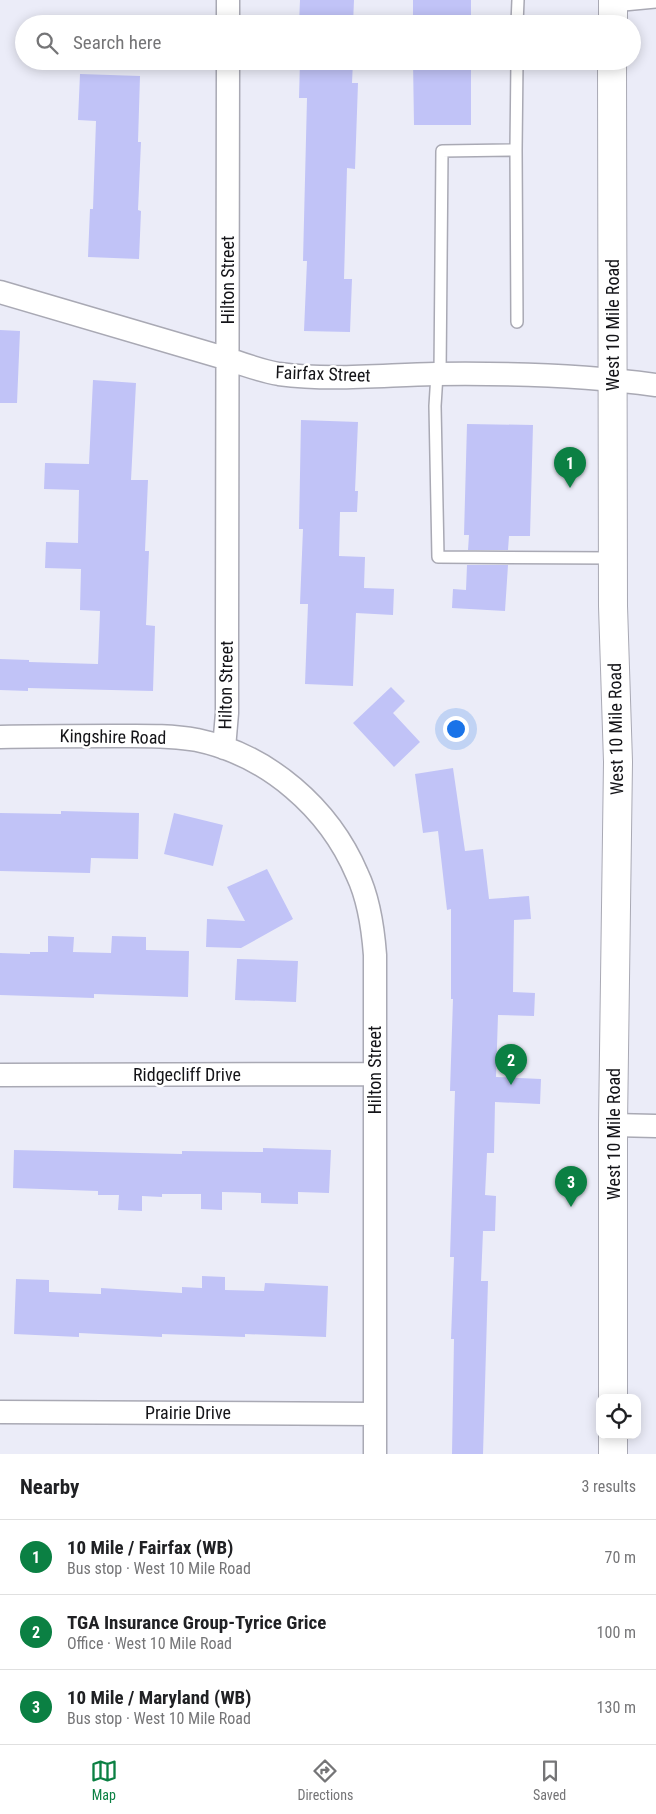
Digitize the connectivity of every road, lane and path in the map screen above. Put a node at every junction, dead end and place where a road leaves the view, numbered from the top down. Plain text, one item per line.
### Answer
1 (228, 0) edge
2 (518, 0) edge
3 (656, 2) edge
4 (613, 10) edge
5 (228, 15) edge
6 (517, 15) edge
7 (228, 70) edge
8 (517, 70) edge
9 (612, 70) edge
10 (516, 150) junction
11 (0, 292) edge
12 (517, 322) dead end
13 (228, 359) junction
14 (439, 374) junction
15 (613, 379) junction
16 (656, 385) edge
17 (614, 558) junction
18 (0, 737) edge
19 (224, 748) junction
20 (375, 1074) junction
21 (0, 1075) edge
22 (613, 1124) junction
23 (656, 1126) edge
24 (613, 1394) edge
25 (0, 1412) edge
26 (375, 1414) junction
27 (613, 1439) edge
28 (375, 1454) edge
29 (613, 1454) edge

1 - 5 street
2 - 6 lane
3 - 4 lane
7 - 13 street, Hilton Street
8 - 10 lane
9 - 15 main road, West 10 Mile Road
10 - 12 lane
10 - 14 lane
11 - 13 street, Fairfax Street
13 - 14 street, Fairfax Street
13 - 19 street, Hilton Street
14 - 15 street, Fairfax Street
14 - 17 lane
15 - 16 street, Fairfax Street
15 - 17 main road, West 10 Mile Road
17 - 22 main road, West 10 Mile Road
18 - 19 street, Kingshire Road
19 - 20 street, Hilton Street
20 - 21 street, Ridgecliff Drive
20 - 26 street, Hilton Street
22 - 23 street
22 - 24 main road, West 10 Mile Road
25 - 26 street, Prairie Drive
26 - 28 street, Hilton Street
27 - 29 main road

